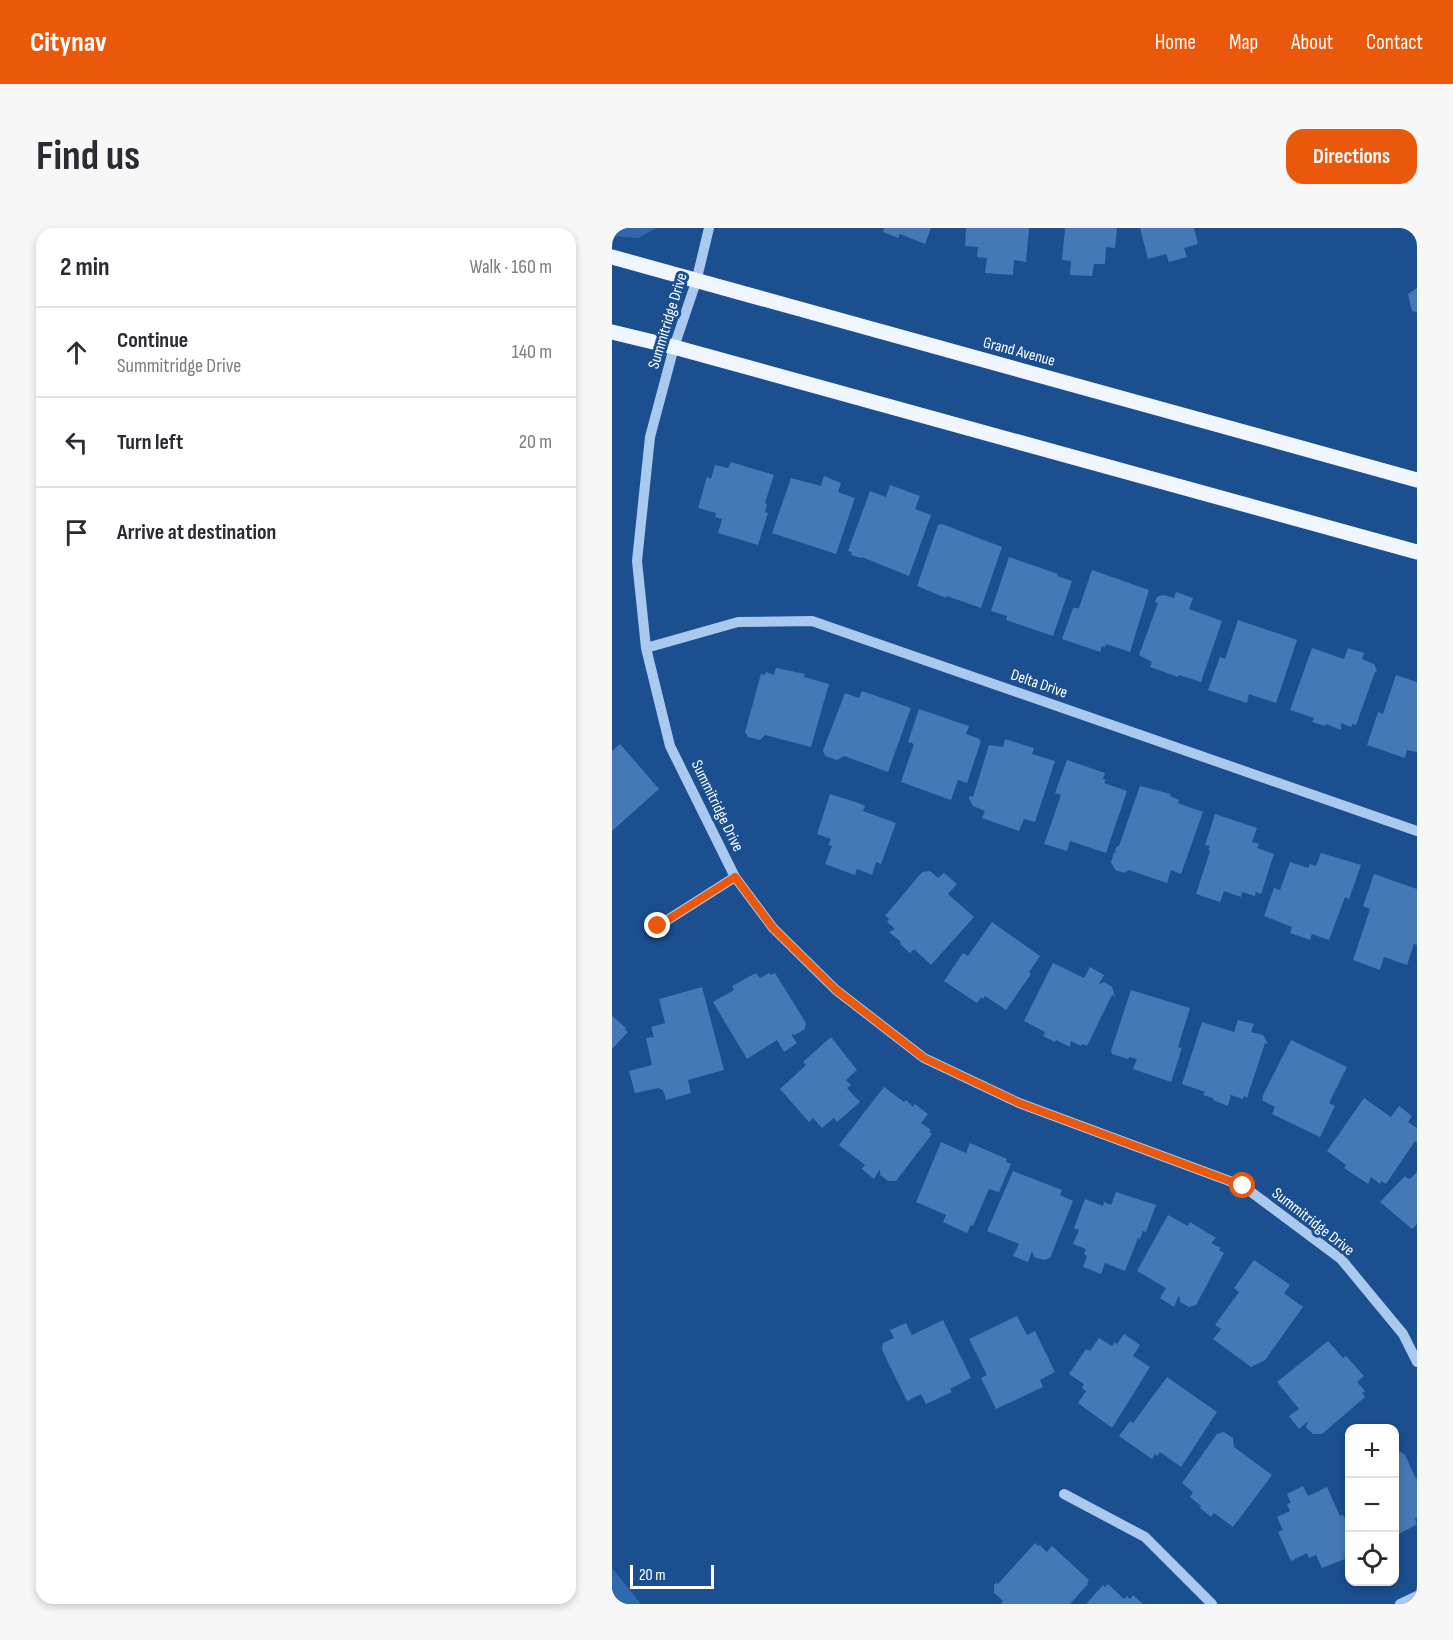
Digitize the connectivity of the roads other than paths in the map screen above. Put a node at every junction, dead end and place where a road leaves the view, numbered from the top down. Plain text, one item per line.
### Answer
1 (709, 228) edge
2 (612, 258) edge
3 (696, 282) junction
4 (612, 332) edge
5 (674, 347) junction
6 (1417, 480) edge
7 (1417, 552) edge
8 (646, 648) junction
9 (1417, 831) edge
10 (735, 877) junction
11 (658, 926) dead end
12 (1417, 1362) edge
13 (1064, 1494) dead end
14 (1417, 1596) edge
15 (1212, 1604) edge
16 (1400, 1604) edge

1 - 3 street, Summitridge Drive
2 - 3 main road, Grand Avenue
3 - 5 street, Summitridge Drive
3 - 6 main road, Grand Avenue
4 - 5 main road
5 - 7 main road
5 - 8 street, Summitridge Drive
8 - 9 street, Delta Drive
8 - 10 street, Summitridge Drive
10 - 11 street
10 - 12 street, Summitridge Drive
13 - 15 street
14 - 16 street

